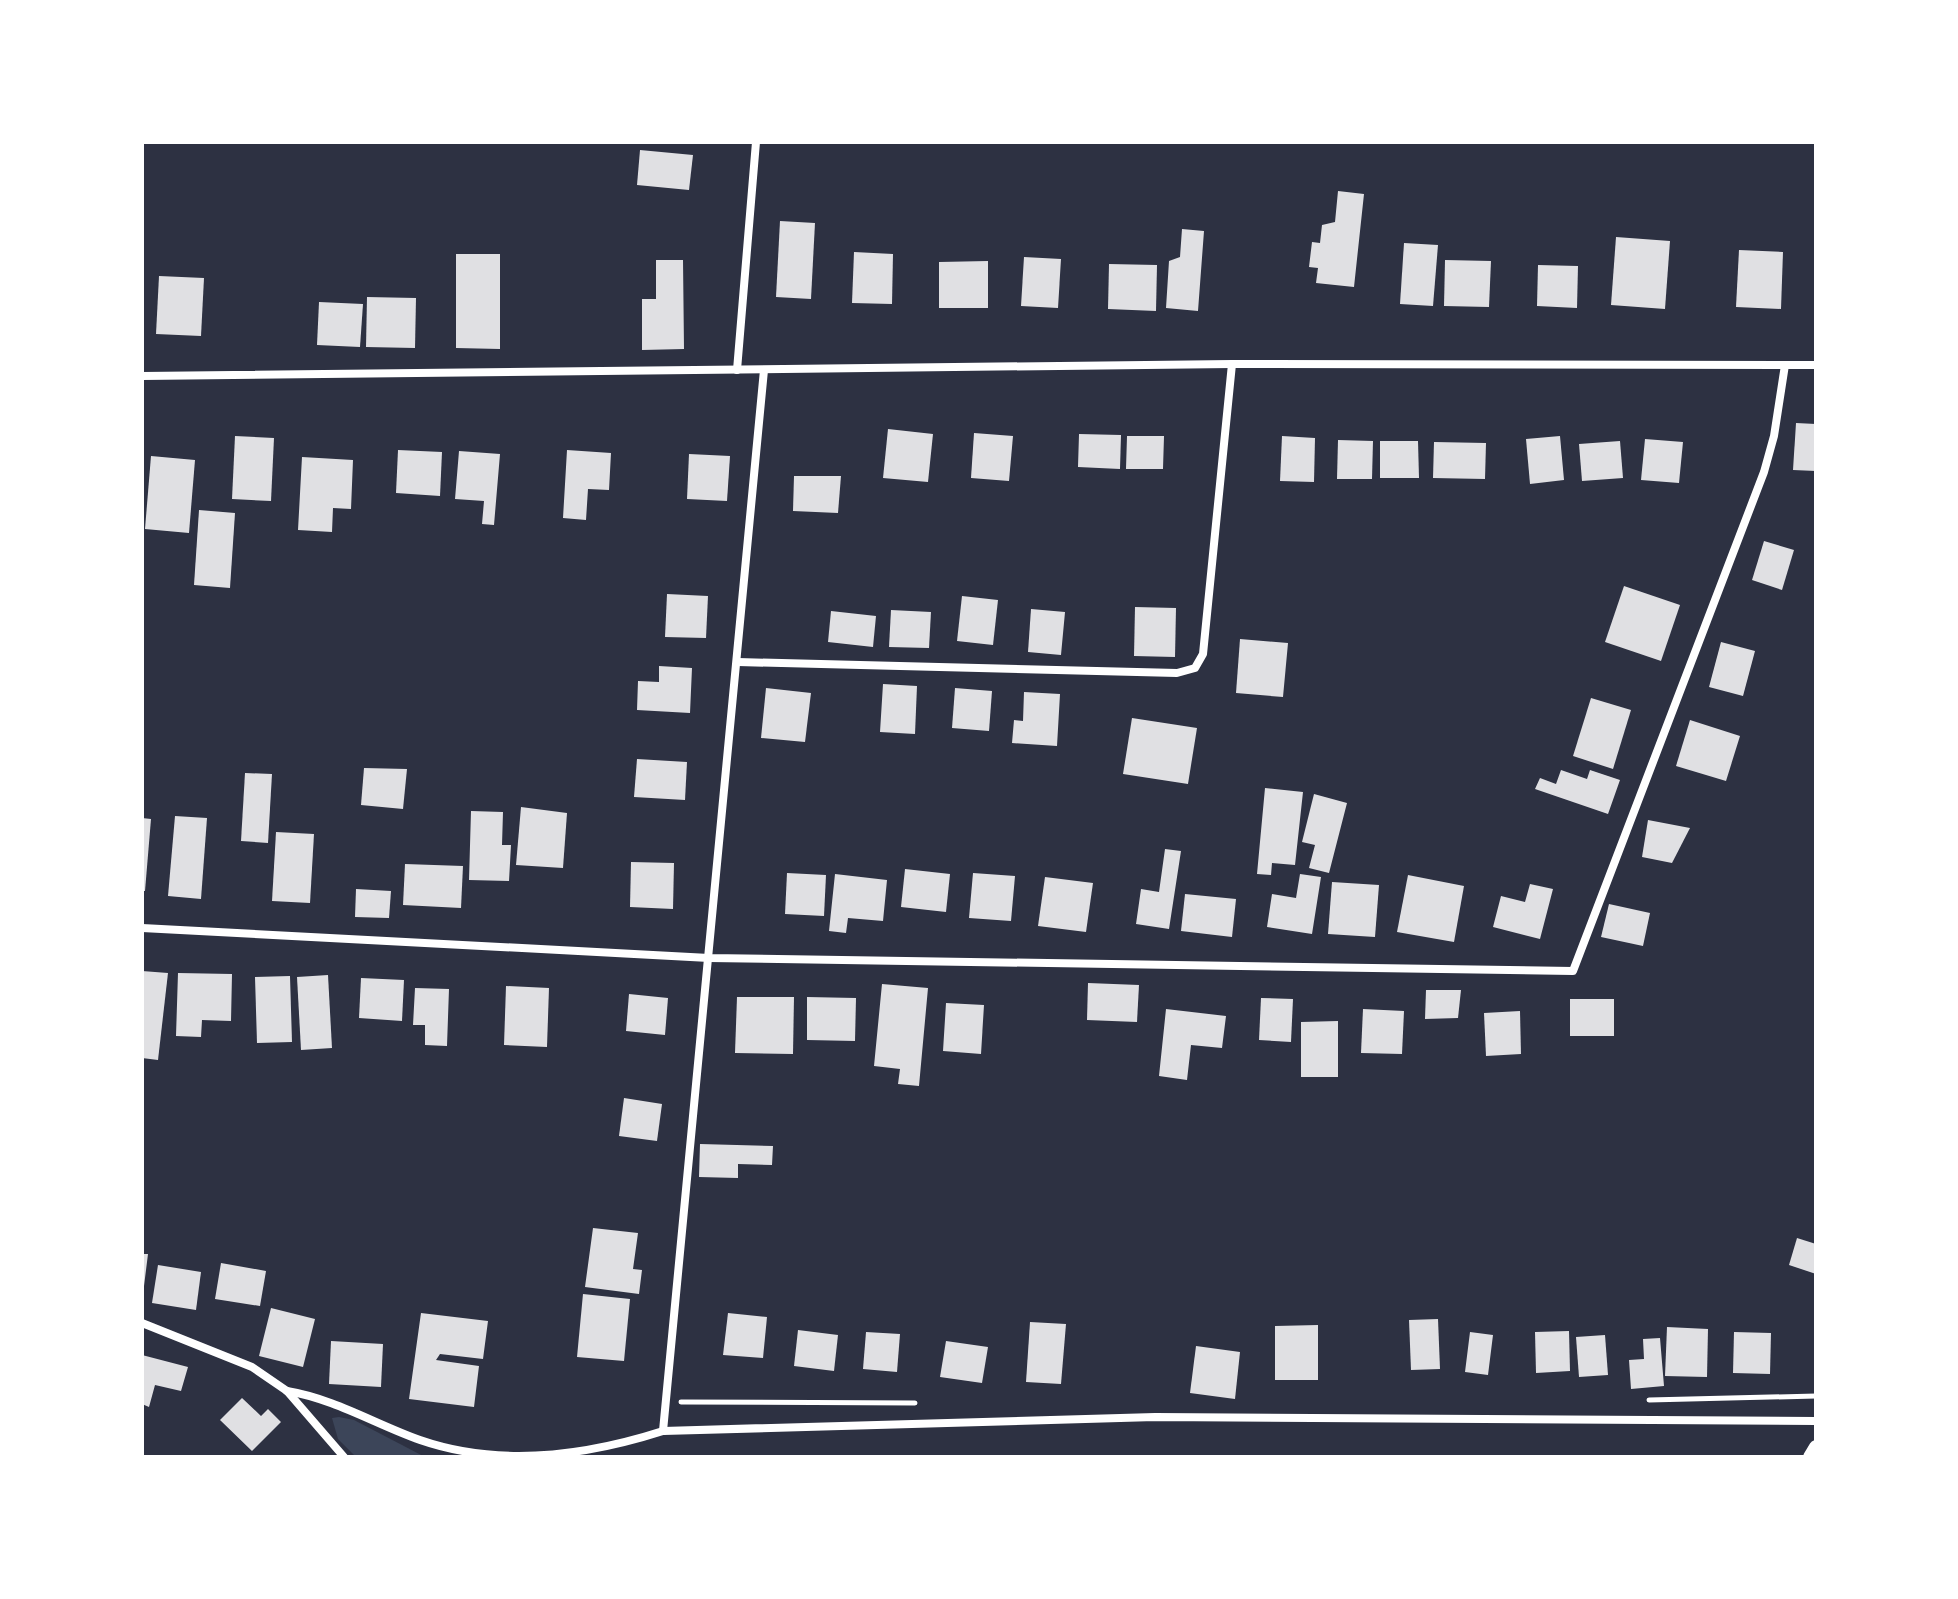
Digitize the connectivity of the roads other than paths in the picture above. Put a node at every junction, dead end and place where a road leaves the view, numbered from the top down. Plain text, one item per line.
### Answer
1 (756, 142) edge
2 (1232, 364) junction
3 (1785, 365) junction
4 (1816, 365) edge
5 (737, 370) junction
6 (764, 370) junction
7 (142, 376) edge
8 (738, 662) junction
9 (142, 928) edge
10 (709, 958) junction
11 (142, 1323) edge
12 (287, 1391) junction
13 (1816, 1421) edge
14 (663, 1431) junction
15 (1816, 1447) edge
16 (344, 1457) edge
17 (1810, 1457) edge

1 - 5 street
2 - 3 street
2 - 6 street
2 - 8 street
3 - 4 street
3 - 10 street
5 - 6 street
5 - 7 street
6 - 8 street
8 - 10 street
9 - 10 street
10 - 14 street
11 - 12 street
12 - 14 street
12 - 16 street
13 - 14 street
15 - 17 street

